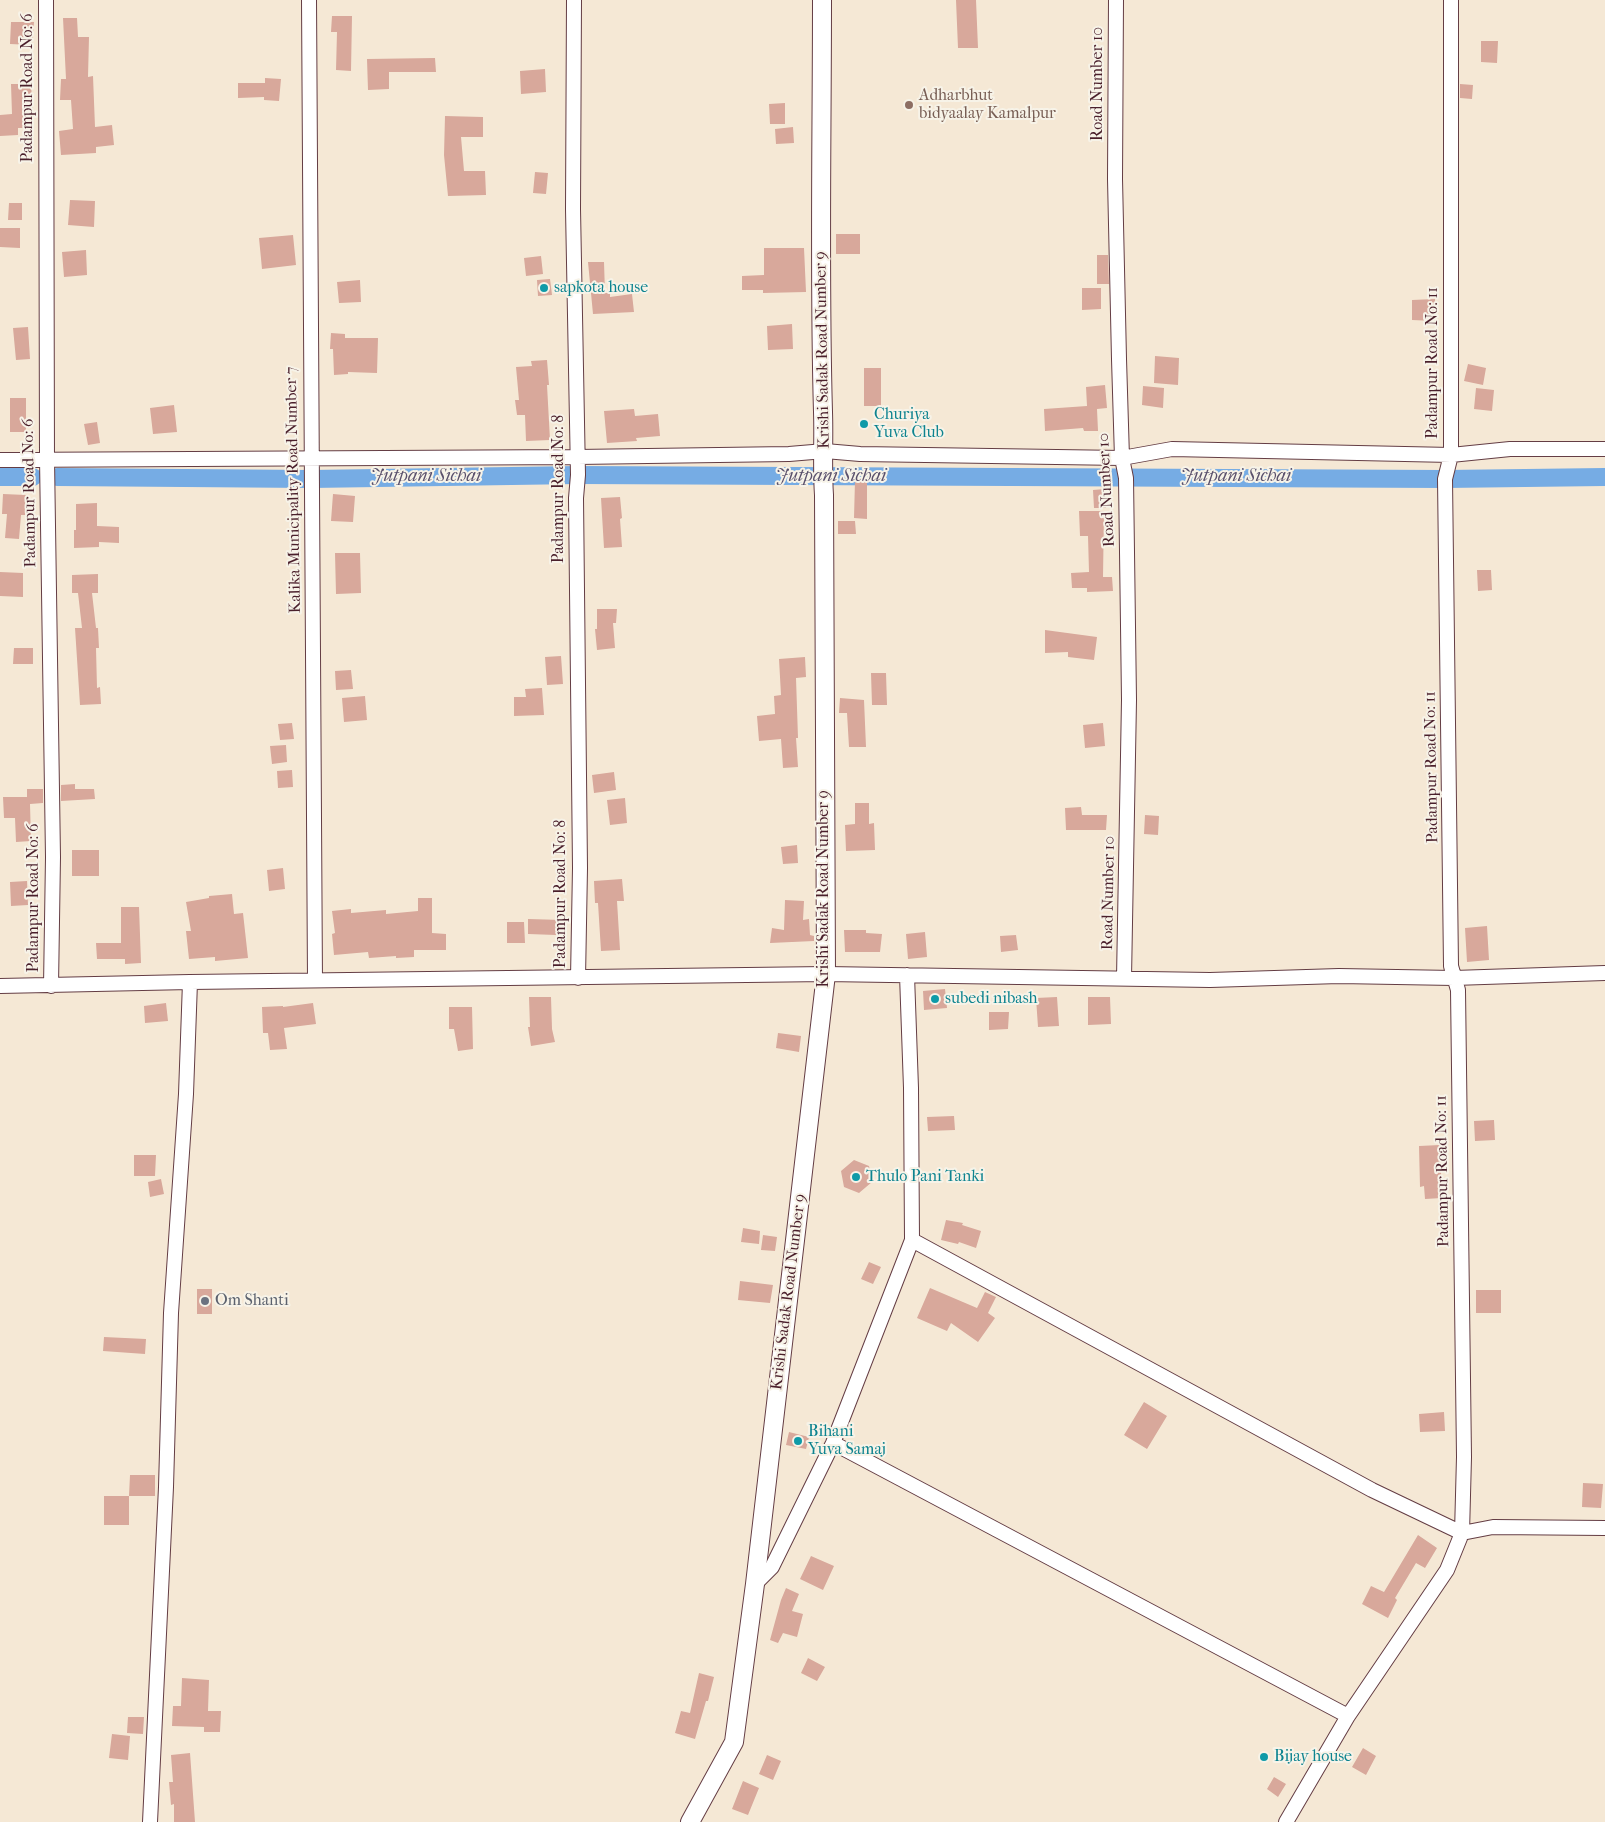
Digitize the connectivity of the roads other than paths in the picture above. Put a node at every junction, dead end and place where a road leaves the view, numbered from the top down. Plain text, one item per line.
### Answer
1 (46, 0) edge
2 (309, 0) edge
3 (574, 0) edge
4 (822, 0) edge
5 (1116, 0) edge
6 (1451, 0) edge
7 (1605, 449) edge
8 (825, 451) junction
9 (1451, 455) junction
10 (577, 458) junction
11 (1122, 458) junction
12 (47, 459) junction
13 (0, 460) edge
14 (311, 460) junction
15 (1605, 973) edge
16 (826, 974) junction
17 (907, 975) junction
18 (578, 978) junction
19 (1124, 978) junction
20 (1454, 978) junction
21 (315, 980) junction
22 (190, 982) junction
23 (0, 986) edge
24 (51, 986) junction
25 (912, 1240) junction
26 (833, 1442) junction
27 (1605, 1528) edge
28 (1462, 1534) junction
29 (755, 1584) junction
30 (1348, 1716) junction
31 (150, 1822) edge
32 (690, 1822) edge
33 (1286, 1822) edge

1 - 12 street, Padampur Road No: 6
2 - 14 street, Kalika Municipality Road Number 7
3 - 10 street, Padampur Road No: 8
4 - 8 street, Krishi Sadak Road Number 9
5 - 11 street, Road Number 10
6 - 9 street, Padampur Road No: 11
7 - 9 street
8 - 10 street
8 - 11 street
8 - 16 street, Krishi Sadak Road Number 9
9 - 11 street
9 - 20 street, Padampur Road No: 11
10 - 14 street
10 - 18 street, Padampur Road No: 8
11 - 19 street, Road Number 10
12 - 13 street
12 - 14 street
12 - 24 street, Padampur Road No: 6
14 - 21 street, Kalika Municipality Road Number 7
15 - 20 street
16 - 17 street
16 - 18 street
16 - 29 street, Krishi Sadak Road Number 9
17 - 19 street
17 - 25 street
18 - 21 street
19 - 20 street
20 - 28 street, Padampur Road No: 11
21 - 22 street
22 - 24 street
22 - 31 street
23 - 24 street
25 - 26 street
25 - 28 street
26 - 29 street
26 - 30 street
27 - 28 street
28 - 30 street
29 - 32 street, Krishi Sadak Road Number 9
30 - 33 street

